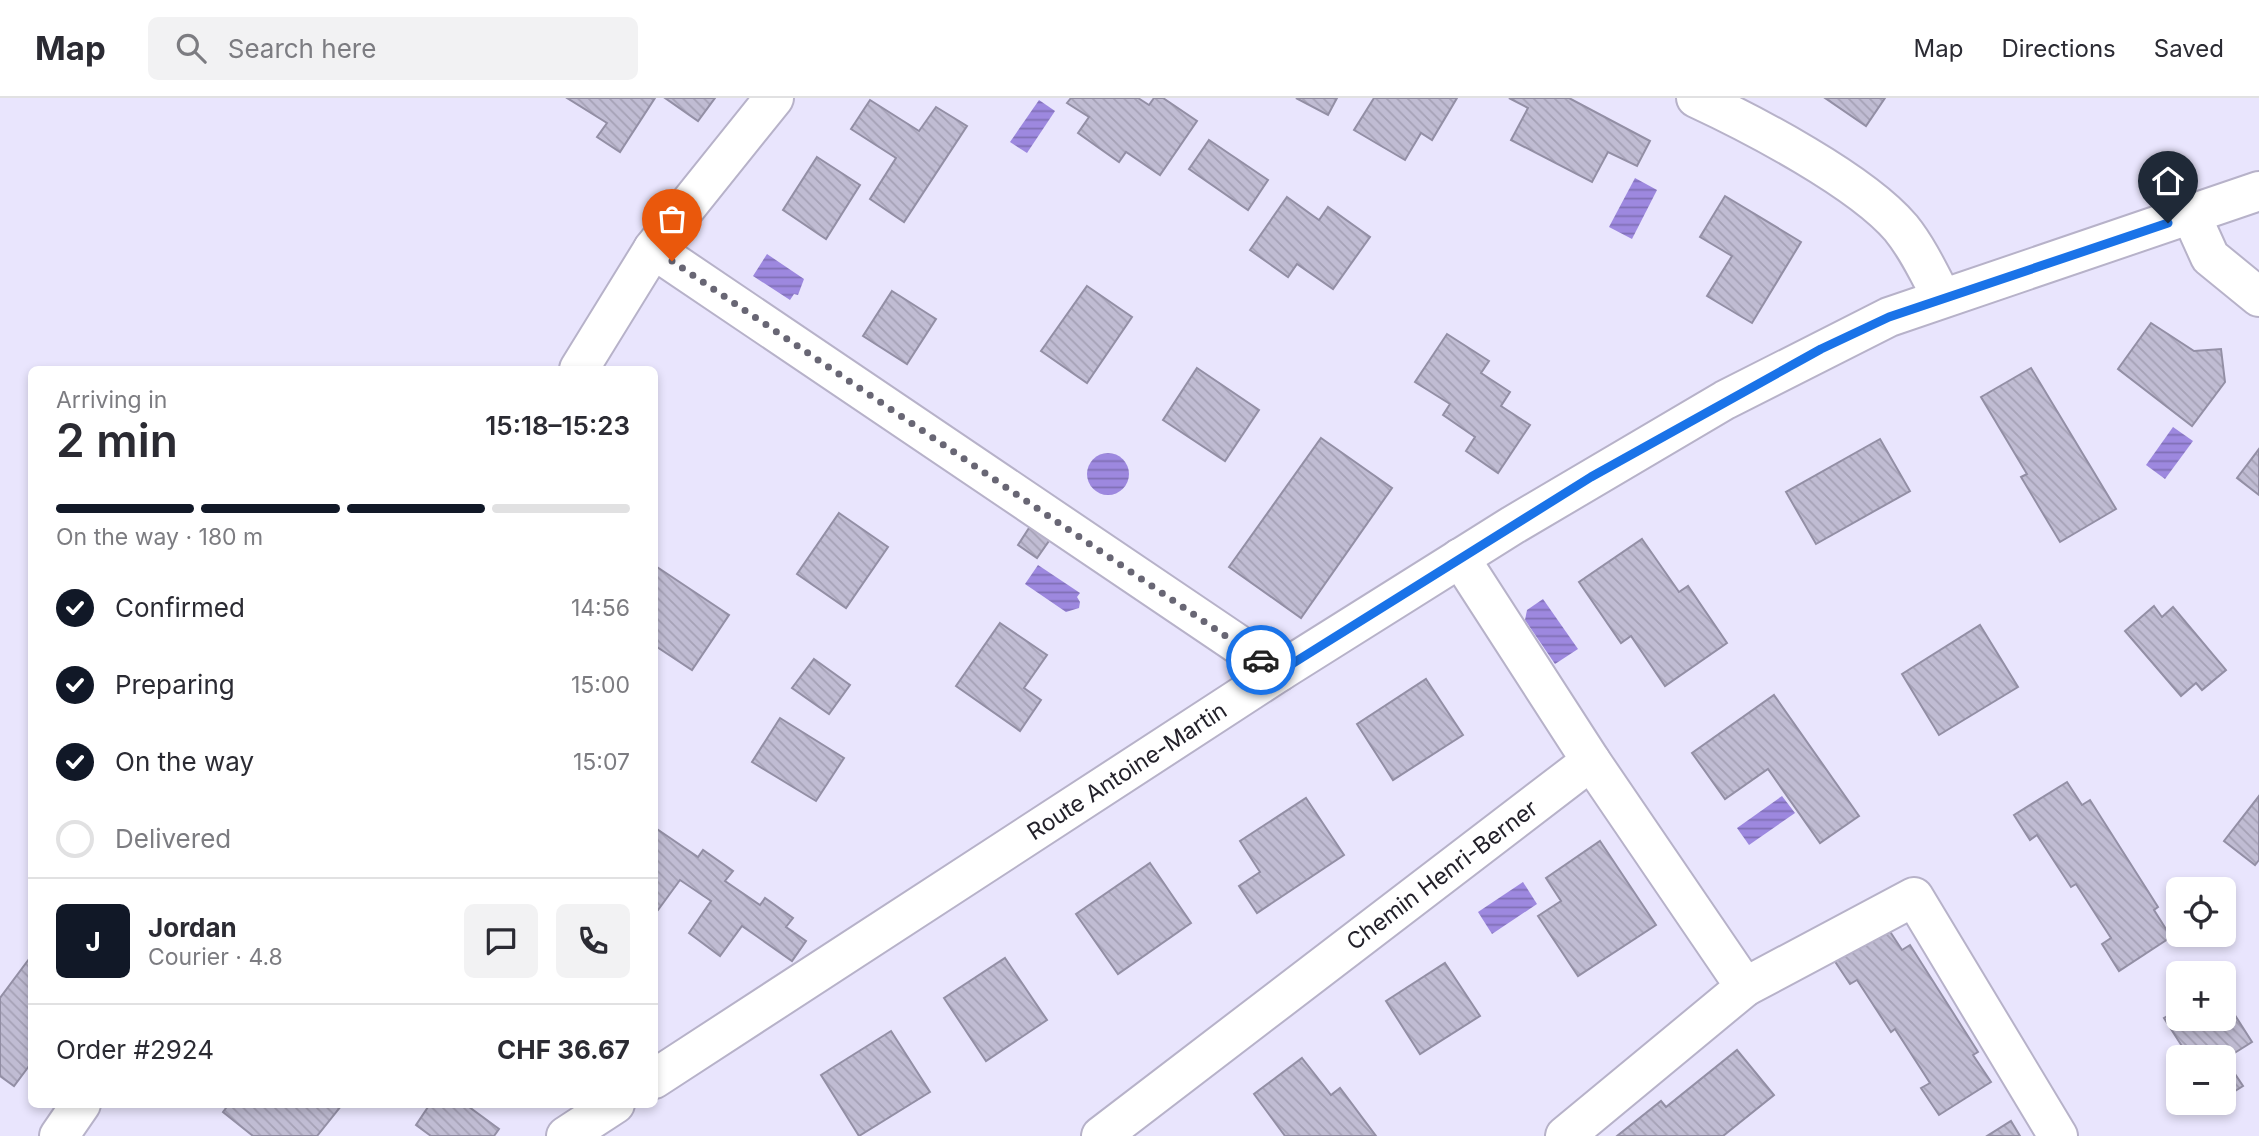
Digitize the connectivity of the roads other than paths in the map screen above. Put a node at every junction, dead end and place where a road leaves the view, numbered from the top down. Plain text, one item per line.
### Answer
1 (1696, 98) edge
2 (772, 99) edge
3 (2259, 191) edge
4 (2191, 215) junction
5 (653, 249) junction
6 (2259, 297) edge
7 (1942, 298) junction
8 (581, 366) edge
9 (1460, 558) junction
10 (1279, 672) junction
11 (1591, 761) junction
12 (1745, 987) junction
13 (658, 1076) edge
14 (78, 1108) edge
15 (609, 1108) edge
16 (59, 1136) edge
17 (566, 1136) edge
18 (1101, 1136) edge
19 (1565, 1136) edge
20 (2058, 1136) edge

1 - 7 street
2 - 5 street
3 - 4 street, Route Antoine-Martin
4 - 6 street
4 - 7 street, Route Antoine-Martin
5 - 8 street
5 - 10 street
7 - 9 street, Route Antoine-Martin
9 - 10 street, Route Antoine-Martin
9 - 11 street
10 - 13 street, Route Antoine-Martin
11 - 12 street
11 - 18 street, Chemin Henri-Berner
12 - 19 street
12 - 20 street
14 - 16 street
15 - 17 street

